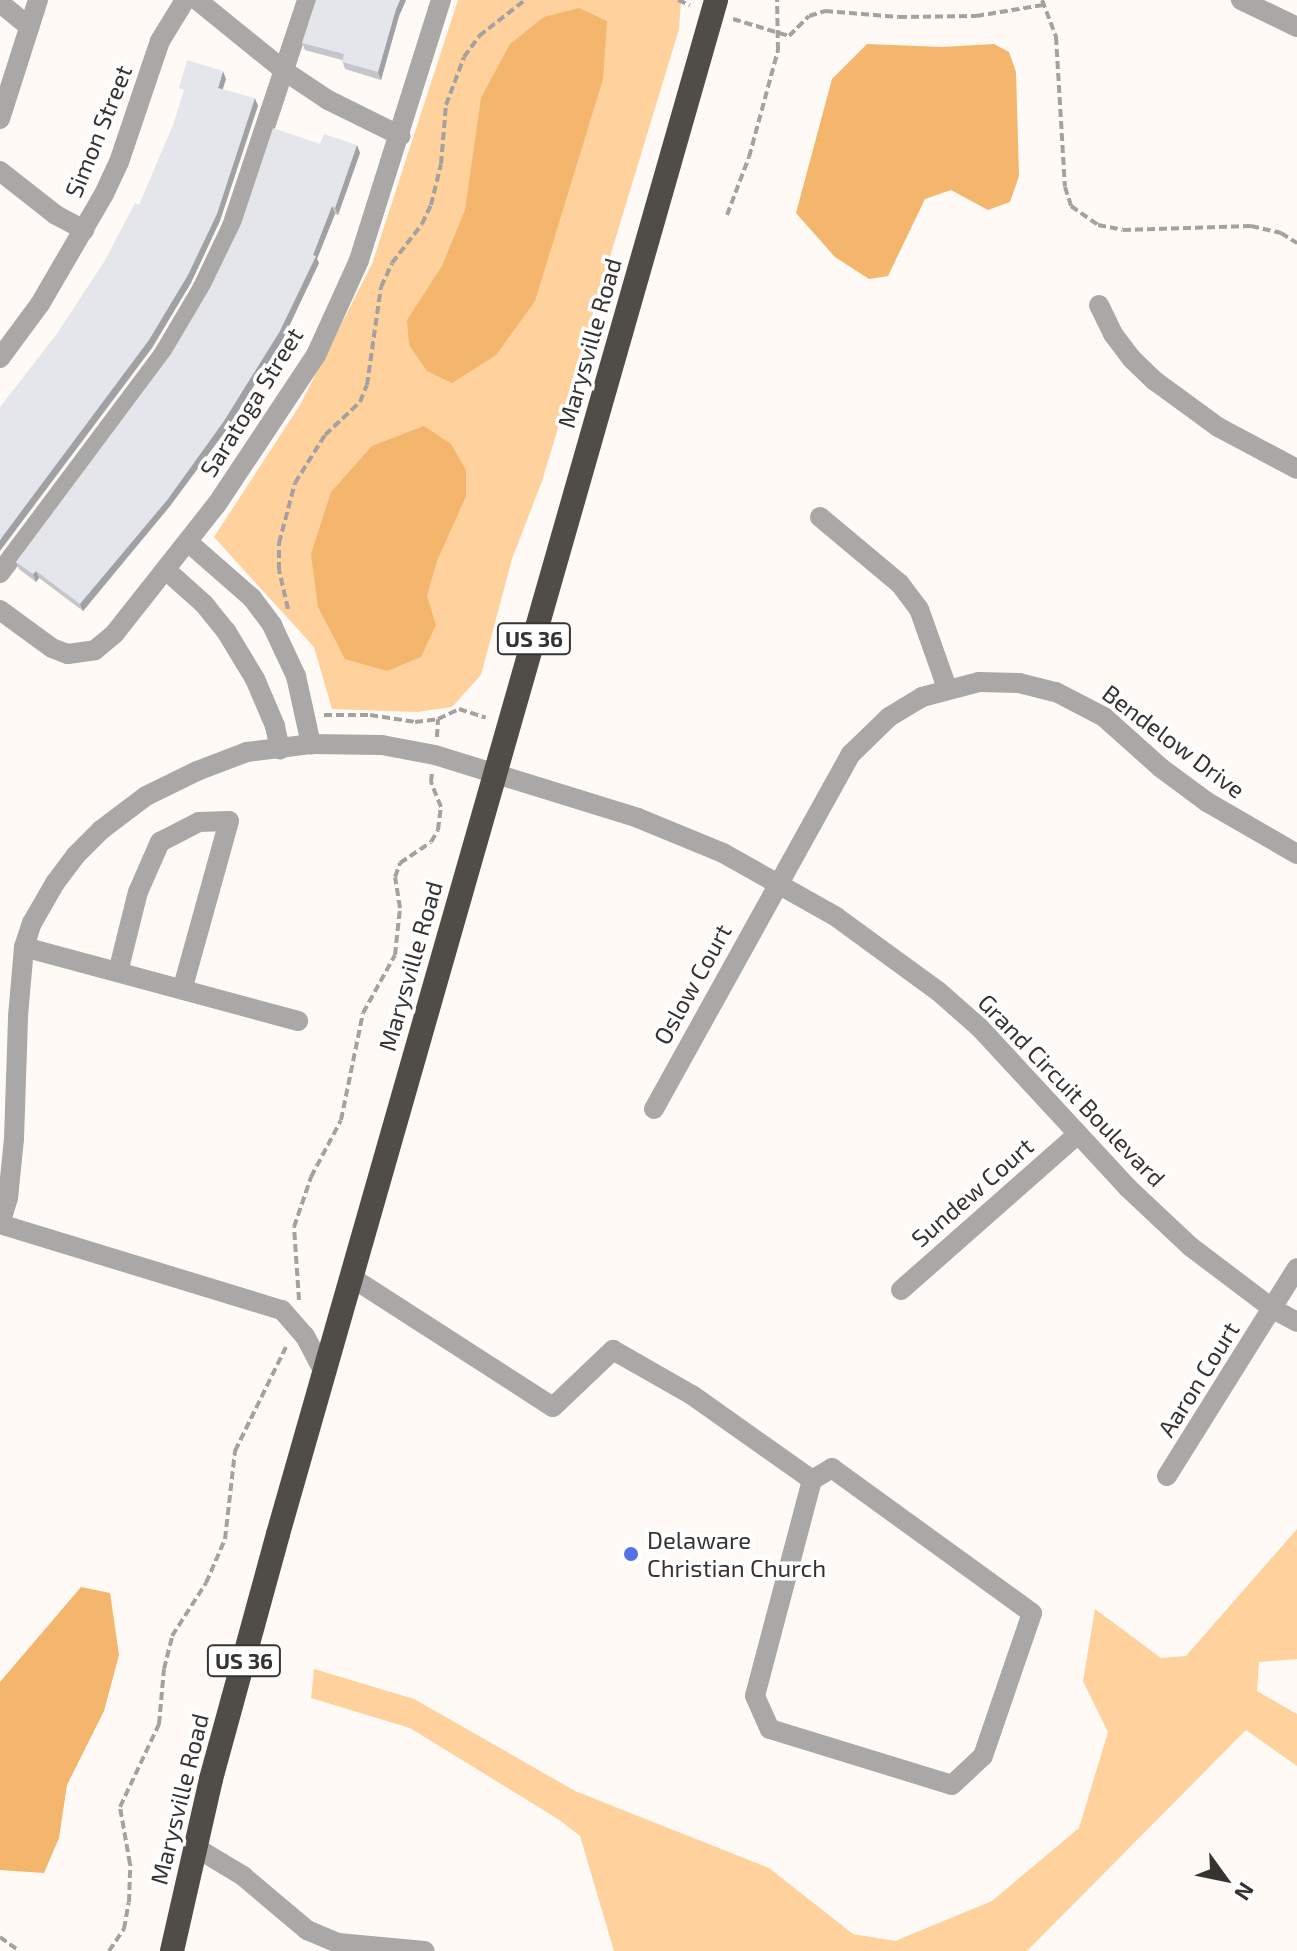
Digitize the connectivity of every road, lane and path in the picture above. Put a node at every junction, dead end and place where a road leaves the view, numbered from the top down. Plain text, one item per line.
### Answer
1 (38, 0) edge
2 (185, 0) edge
3 (197, 0) edge
4 (307, 0) edge
5 (441, 0) edge
6 (525, 0) edge
7 (777, 0) edge
8 (1241, 0) edge
9 (1042, 2) edge
10 (0, 3) edge
11 (714, 7) edge
12 (30, 27) junction
13 (1297, 27) edge
14 (776, 32) junction
15 (286, 72) junction
16 (0, 119) edge
17 (401, 136) junction
18 (0, 171) edge
19 (727, 215) dead end
20 (84, 230) junction
21 (1297, 243) edge
22 (1099, 305) dead end
23 (0, 358) edge
24 (1297, 469) edge
25 (820, 517) dead end
26 (188, 542) junction
27 (166, 570) junction
28 (0, 573) edge
29 (0, 610) edge
30 (294, 620) dead end
31 (947, 688) junction
32 (324, 706) dead end
33 (326, 714) junction
34 (305, 718) junction
35 (510, 722) junction
36 (311, 744) junction
37 (280, 749) junction
38 (496, 773) junction
39 (1297, 854) edge
40 (776, 883) junction
41 (24, 947) junction
42 (118, 972) junction
43 (182, 990) junction
44 (298, 1021) dead end
45 (654, 1109) dead end
46 (1078, 1134) junction
47 (0, 1224) edge
48 (1297, 1268) edge
49 (351, 1277) junction
50 (901, 1290) dead end
51 (1273, 1309) junction
52 (1297, 1322) edge
53 (324, 1372) junction
54 (1167, 1476) dead end
55 (812, 1480) junction
56 (195, 1847) junction
57 (0, 1937) edge
58 (19, 1951) edge
59 (172, 1951) edge
60 (425, 1951) edge

1 - 12 street
2 - 20 street, Simon Street
3 - 15 street
4 - 15 street
5 - 17 street, Saratoga Street
6 - 30 path
7 - 14 path
8 - 13 street
9 - 14 path
9 - 21 path
10 - 12 street
11 - 14 path
11 - 35 highway, Marysville Road / US 36
12 - 16 street
14 - 19 path
15 - 17 street
15 - 28 street
17 - 26 street, Saratoga Street
18 - 20 street
20 - 23 street, Simon Street
22 - 24 street
25 - 31 street
26 - 27 street, Saratoga Street
26 - 34 street
27 - 29 street, Saratoga Street
27 - 37 street
31 - 39 street, Bendelow Drive
31 - 40 street, Bendelow Drive
32 - 33 path
33 - 34 path
33 - 35 path
34 - 36 street
35 - 38 highway, Marysville Road / US 36
36 - 37 street, Grand Circuit Boulevard
36 - 38 street, Grand Circuit Boulevard
37 - 41 street, Grand Circuit Boulevard
38 - 40 street, Grand Circuit Boulevard
38 - 49 highway, Marysville Road / US 36
40 - 45 street, Oslow Court
40 - 46 street, Grand Circuit Boulevard
41 - 42 street
41 - 47 street, Grand Circuit Boulevard
42 - 43 street
42 - 43 street
43 - 44 street
46 - 50 street, Sundew Court
46 - 51 street, Grand Circuit Boulevard
47 - 53 street
48 - 51 street, Aaron Court
49 - 53 highway, Marysville Road / US 36
49 - 55 street
51 - 52 street, Grand Circuit Boulevard
51 - 54 street, Aaron Court
53 - 56 highway, Marysville Road / US 36
55 - 55 street
56 - 59 highway, Marysville Road / US 36
56 - 60 street
57 - 58 path

